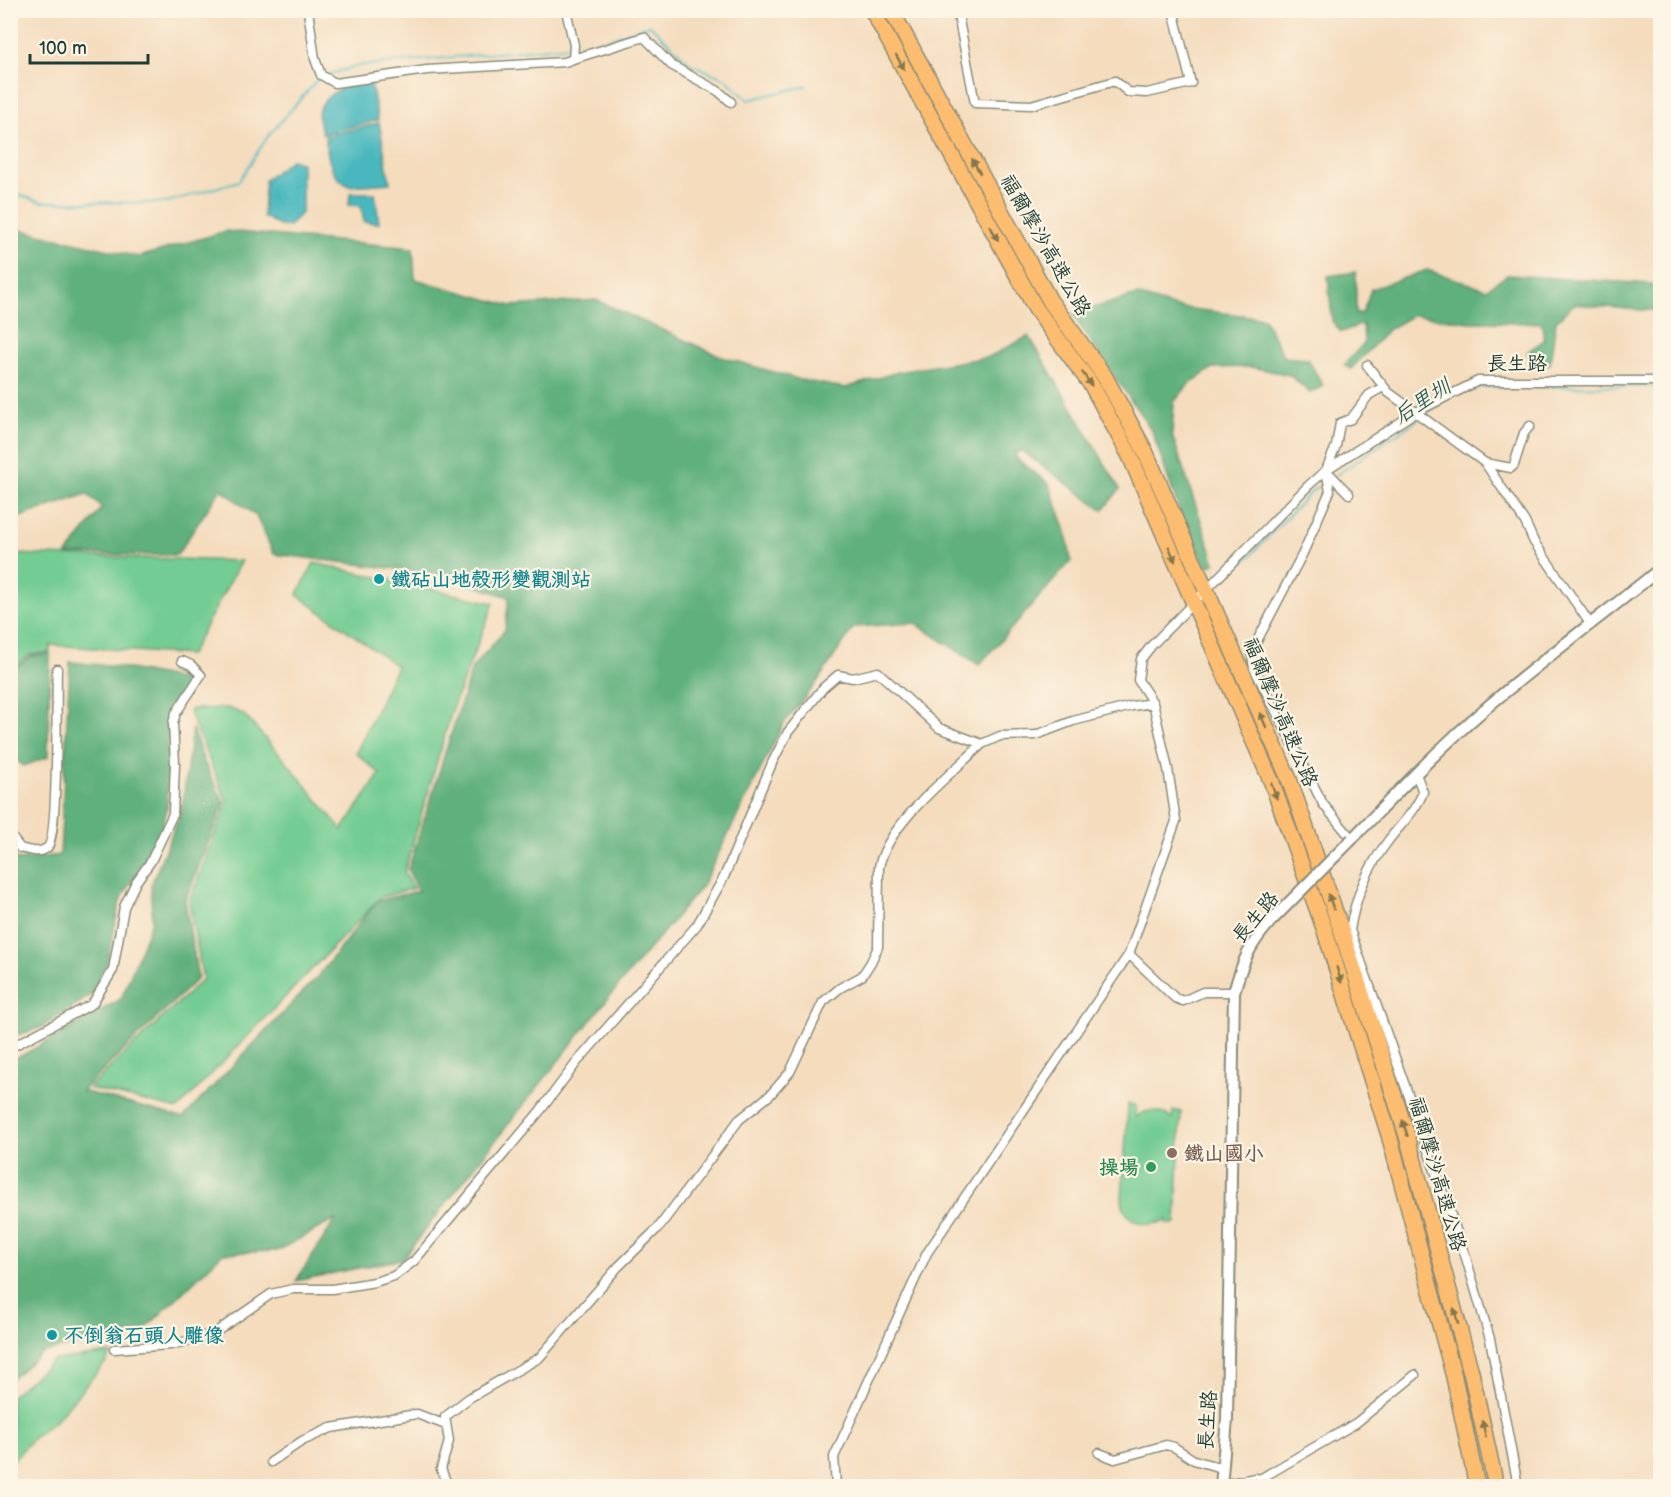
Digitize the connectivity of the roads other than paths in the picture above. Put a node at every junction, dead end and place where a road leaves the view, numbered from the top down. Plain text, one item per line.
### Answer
1 (308, 10) edge
2 (566, 10) edge
3 (872, 10) edge
4 (891, 10) edge
5 (957, 10) edge
6 (1173, 10) edge
7 (573, 59) junction
8 (731, 102) dead end
9 (1367, 365) dead end
10 (1660, 381) edge
11 (1383, 387) junction
12 (1416, 412) junction
13 (1530, 426) dead end
14 (1485, 463) junction
15 (1326, 470) junction
16 (1349, 494) dead end
17 (1660, 569) edge
18 (1591, 625) junction
19 (182, 661) dead end
20 (57, 669) dead end
21 (1153, 703) junction
22 (982, 744) junction
23 (1416, 774) junction
24 (10, 835) edge
25 (1352, 839) junction
26 (1129, 954) junction
27 (1234, 992) junction
28 (10, 1048) edge
29 (114, 1349) dead end
30 (1415, 1376) dead end
31 (446, 1425) junction
32 (1099, 1453) dead end
33 (271, 1462) dead end
34 (1221, 1468) junction
35 (448, 1486) edge
36 (836, 1486) edge
37 (1221, 1486) edge
38 (1476, 1486) edge
39 (1496, 1486) edge
40 (1518, 1486) edge

1 - 7 street
2 - 7 street
3 -> 38 highway, 福爾摩沙高速公路
39 -> 4 highway, 福爾摩沙高速公路
5 - 6 street
7 - 8 street
9 - 11 street
10 - 12 street, 長生路
11 - 12 street
11 - 15 street
12 - 14 street
12 - 15 street, 長生路
13 - 14 street
14 - 18 street
15 - 16 street
15 - 21 street, 長生路
15 - 25 street
17 - 18 street, 長生路
18 - 23 street, 長生路
19 - 28 street
20 - 24 street
21 - 22 street
21 - 26 street
22 - 29 street
22 - 31 street
23 - 25 street, 長生路
23 - 40 street
25 - 27 street, 長生路, bridge
26 - 27 street
26 - 36 street
27 - 34 street, 長生路
30 - 37 street
31 - 33 street
31 - 35 street
32 - 34 street
34 - 37 street, 長生路

